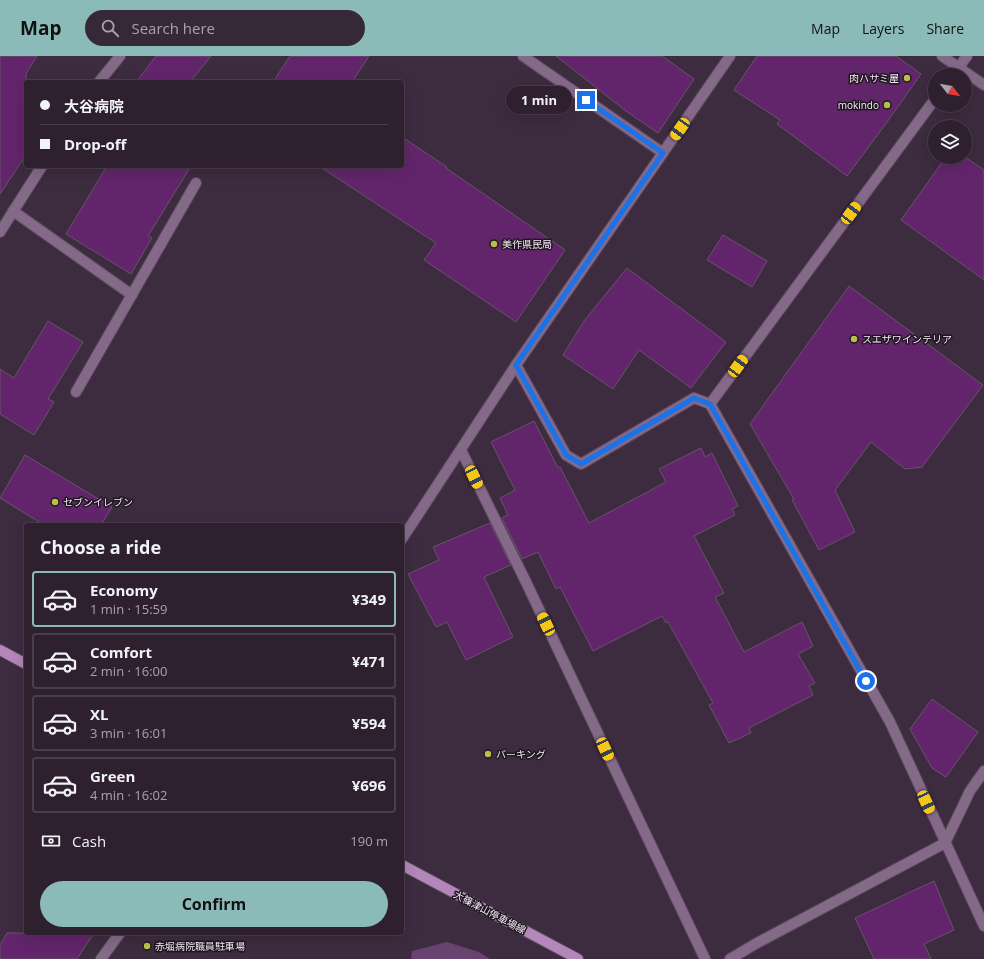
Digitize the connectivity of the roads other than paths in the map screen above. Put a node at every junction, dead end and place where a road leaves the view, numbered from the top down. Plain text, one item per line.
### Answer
1 (120, 56) edge
2 (523, 56) edge
3 (730, 56) edge
4 (942, 56) edge
5 (967, 56) edge
6 (953, 68) edge
7 (958, 68) edge
8 (972, 79) edge
9 (101, 80) edge
10 (984, 85) edge
11 (928, 108) edge
12 (663, 153) junction
13 (41, 168) edge
14 (196, 183) dead end
15 (12, 211) junction
16 (0, 232) edge
17 (132, 295) junction
18 (516, 365) junction
19 (76, 392) dead end
20 (710, 404) junction
21 (461, 450) junction
22 (404, 536) edge
23 (0, 650) edge
24 (24, 663) edge
25 (984, 771) edge
26 (945, 842) junction
27 (404, 866) edge
28 (984, 926) edge
29 (119, 935) edge
30 (101, 959) edge
31 (578, 959) edge
32 (705, 959) edge
33 (730, 959) edge

1 - 9 street
2 - 12 street
3 - 12 street
4 - 6 street
5 - 7 street
8 - 10 street
11 - 20 street
12 - 18 street
13 - 15 street
14 - 17 street
15 - 16 street
15 - 17 street
17 - 19 street
18 - 20 street
18 - 21 street
20 - 26 street
21 - 22 street
21 - 32 street
23 - 24 main road
25 - 26 street
26 - 28 street
26 - 33 street
27 - 31 main road, 大篠津山停車場線
29 - 30 street

